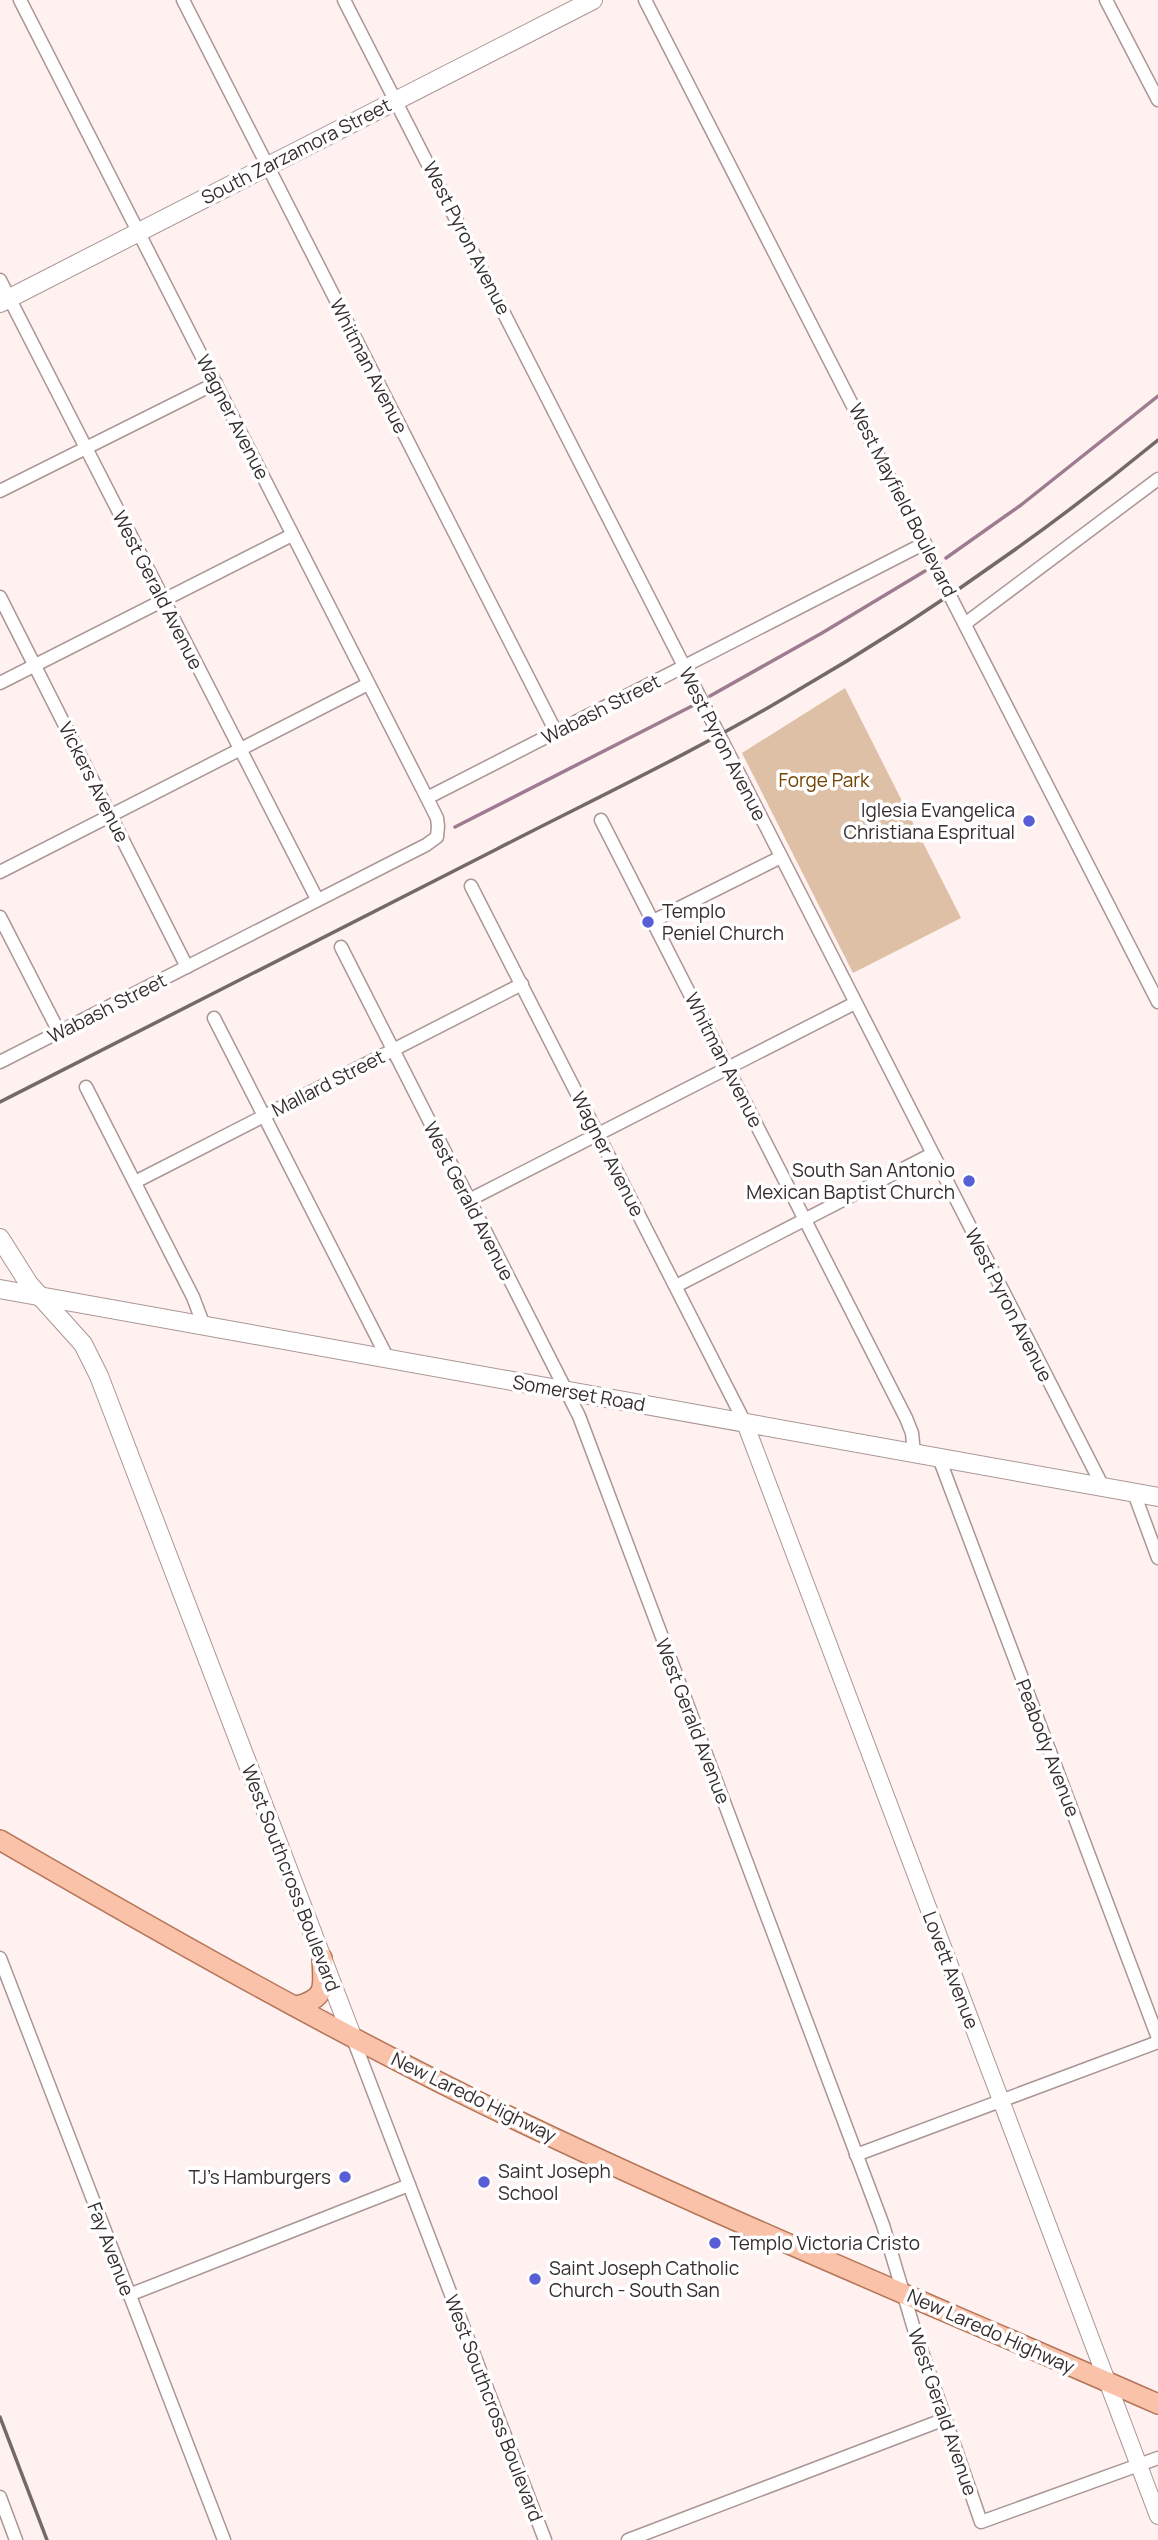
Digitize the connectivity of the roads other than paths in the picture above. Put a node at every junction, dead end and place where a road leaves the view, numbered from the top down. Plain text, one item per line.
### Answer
1 (20, 0) edge
2 (183, 0) edge
3 (344, 0) edge
4 (593, 0) edge
5 (645, 0) edge
6 (1106, 0) edge
7 (1158, 100) edge
8 (396, 101) junction
9 (267, 165) junction
10 (138, 232) junction
11 (0, 279) edge
12 (5, 301) edge
13 (216, 383) junction
14 (85, 447) junction
15 (1158, 479) edge
16 (0, 491) edge
17 (292, 534) junction
18 (925, 544) junction
19 (0, 597) edge
20 (164, 600) junction
21 (966, 623) junction
22 (34, 665) junction
23 (684, 667) junction
24 (0, 683) edge
25 (368, 684) junction
26 (556, 732) junction
27 (240, 750) junction
28 (427, 798) junction
29 (111, 815) junction
30 (601, 820) dead end
31 (437, 837) joint
32 (780, 857) junction
33 (0, 872) edge
34 (471, 886) dead end
35 (317, 899) junction
36 (0, 917) edge
37 (653, 921) junction
38 (341, 947) dead end
39 (187, 967) junction
40 (522, 984) junction
41 (1158, 1002) edge
42 (855, 1003) junction
43 (214, 1018) dead end
44 (59, 1032) junction
45 (393, 1049) junction
46 (0, 1062) edge
47 (728, 1068) junction
48 (86, 1087) dead end
49 (264, 1115) junction
50 (598, 1135) junction
51 (932, 1154) junction
52 (135, 1182) junction
53 (469, 1200) junction
54 (805, 1219) junction
55 (0, 1238) edge
56 (676, 1286) junction
57 (0, 1289) edge
58 (39, 1296) junction
59 (204, 1326) junction
60 (388, 1359) junction
61 (566, 1391) junction
62 (745, 1423) junction
63 (915, 1454) junction
64 (939, 1458) junction
65 (1103, 1487) junction
66 (1134, 1493) junction
67 (1158, 1497) edge
68 (1158, 1558) edge
69 (0, 1840) edge
70 (0, 1958) edge
71 (322, 1958) junction
72 (297, 2006) junction
73 (352, 2036) junction
74 (1158, 2040) edge
75 (1001, 2101) junction
76 (856, 2155) junction
77 (409, 2185) junction
78 (905, 2293) junction
79 (129, 2295) junction
80 (1107, 2381) junction
81 (1158, 2404) edge
82 (945, 2419) junction
83 (1158, 2458) edge
84 (1139, 2466) junction
85 (0, 2497) edge
86 (1158, 2516) edge
87 (16, 2540) edge
88 (223, 2540) edge
89 (545, 2540) edge
90 (628, 2540) edge

1 - 10 street, Wagner Avenue
2 - 9 street, Whitman Avenue
3 - 8 street, West Pyron Avenue
4 - 8 main road, South Zarzamora Street
5 - 18 street, West Mayfield Boulevard
6 - 7 street
8 - 9 main road, South Zarzamora Street
8 - 23 street, West Pyron Avenue
9 - 10 main road, South Zarzamora Street
9 - 26 street, Whitman Avenue
10 - 12 main road, South Zarzamora Street
10 - 13 street, Wagner Avenue
11 - 12 street, West Gerald Avenue
12 - 14 street, West Gerald Avenue
13 - 14 street
13 - 17 street, Wagner Avenue
14 - 16 street
14 - 20 street, West Gerald Avenue
15 - 21 street
17 - 20 street
17 - 25 street, Wagner Avenue
18 - 21 street, West Mayfield Boulevard
18 - 23 street, Wabash Street
19 - 22 street, Vickers Avenue
20 - 22 street
20 - 27 street, West Gerald Avenue
21 - 41 street, West Mayfield Boulevard
22 - 24 street
22 - 29 street, Vickers Avenue
23 - 26 street, Wabash Street
23 - 32 street, West Pyron Avenue
25 - 27 street
25 - 28 street, Wagner Avenue
26 - 28 street, Wabash Street
27 - 29 street
27 - 35 street, West Gerald Avenue
28 - 31 street, Wagner Avenue
29 - 33 street
29 - 39 street, Vickers Avenue
30 - 37 street, Whitman Avenue
31 - 35 street, Wabash Street
32 - 37 street
32 - 42 street, West Pyron Avenue
34 - 40 street, Wagner Avenue
35 - 39 street, Wabash Street
36 - 44 street
37 - 47 street, Whitman Avenue
38 - 45 street, West Gerald Avenue
39 - 44 street, Wabash Street
40 - 45 street, Mallard Street
40 - 50 street, Wagner Avenue
42 - 47 street
42 - 51 street, West Pyron Avenue
43 - 49 street
44 - 46 street, Wabash Street
45 - 49 street, Mallard Street
45 - 53 street, West Gerald Avenue
47 - 50 street
47 - 54 street, Whitman Avenue
48 - 52 street
49 - 52 street, Mallard Street
49 - 60 street
50 - 53 street
50 - 56 street, Wagner Avenue
51 - 54 street
51 - 65 street, West Pyron Avenue
52 - 59 street
53 - 61 street, West Gerald Avenue
54 - 56 street
54 - 63 street, Whitman Avenue
55 - 58 main road, West Southcross Boulevard
56 - 62 street, Wagner Avenue
57 - 58 main road, Somerset Road
58 - 59 main road, Somerset Road
58 - 71 main road, West Southcross Boulevard
59 - 60 main road, Somerset Road
60 - 61 main road, Somerset Road
61 - 62 main road, Somerset Road
61 - 76 street, West Gerald Avenue
62 - 63 main road, Somerset Road
62 - 75 street, Lovett Avenue
63 - 64 main road, Somerset Road
64 - 65 main road, Somerset Road
64 - 74 street, Peabody Avenue
65 - 66 main road, Somerset Road
66 - 67 main road, Somerset Road
66 - 68 street
69 - 72 main road, New Laredo Highway
70 - 79 street, Fay Avenue
71 - 72 main road
71 - 73 main road, West Southcross Boulevard
72 - 73 main road, New Laredo Highway
73 - 77 street, West Southcross Boulevard
73 - 78 main road, New Laredo Highway
74 - 75 street
75 - 76 street
75 - 80 street, Lovett Avenue
76 - 78 street, West Gerald Avenue
77 - 79 street
77 - 89 street, West Southcross Boulevard
78 - 80 main road, New Laredo Highway
78 - 82 street, West Gerald Avenue
79 - 88 street, Fay Avenue
80 - 81 main road, New Laredo Highway
80 - 84 street, Lovett Avenue
82 - 84 street, West Gerald Avenue
82 - 90 street
83 - 84 street
84 - 86 street, Lovett Avenue
85 - 87 street

